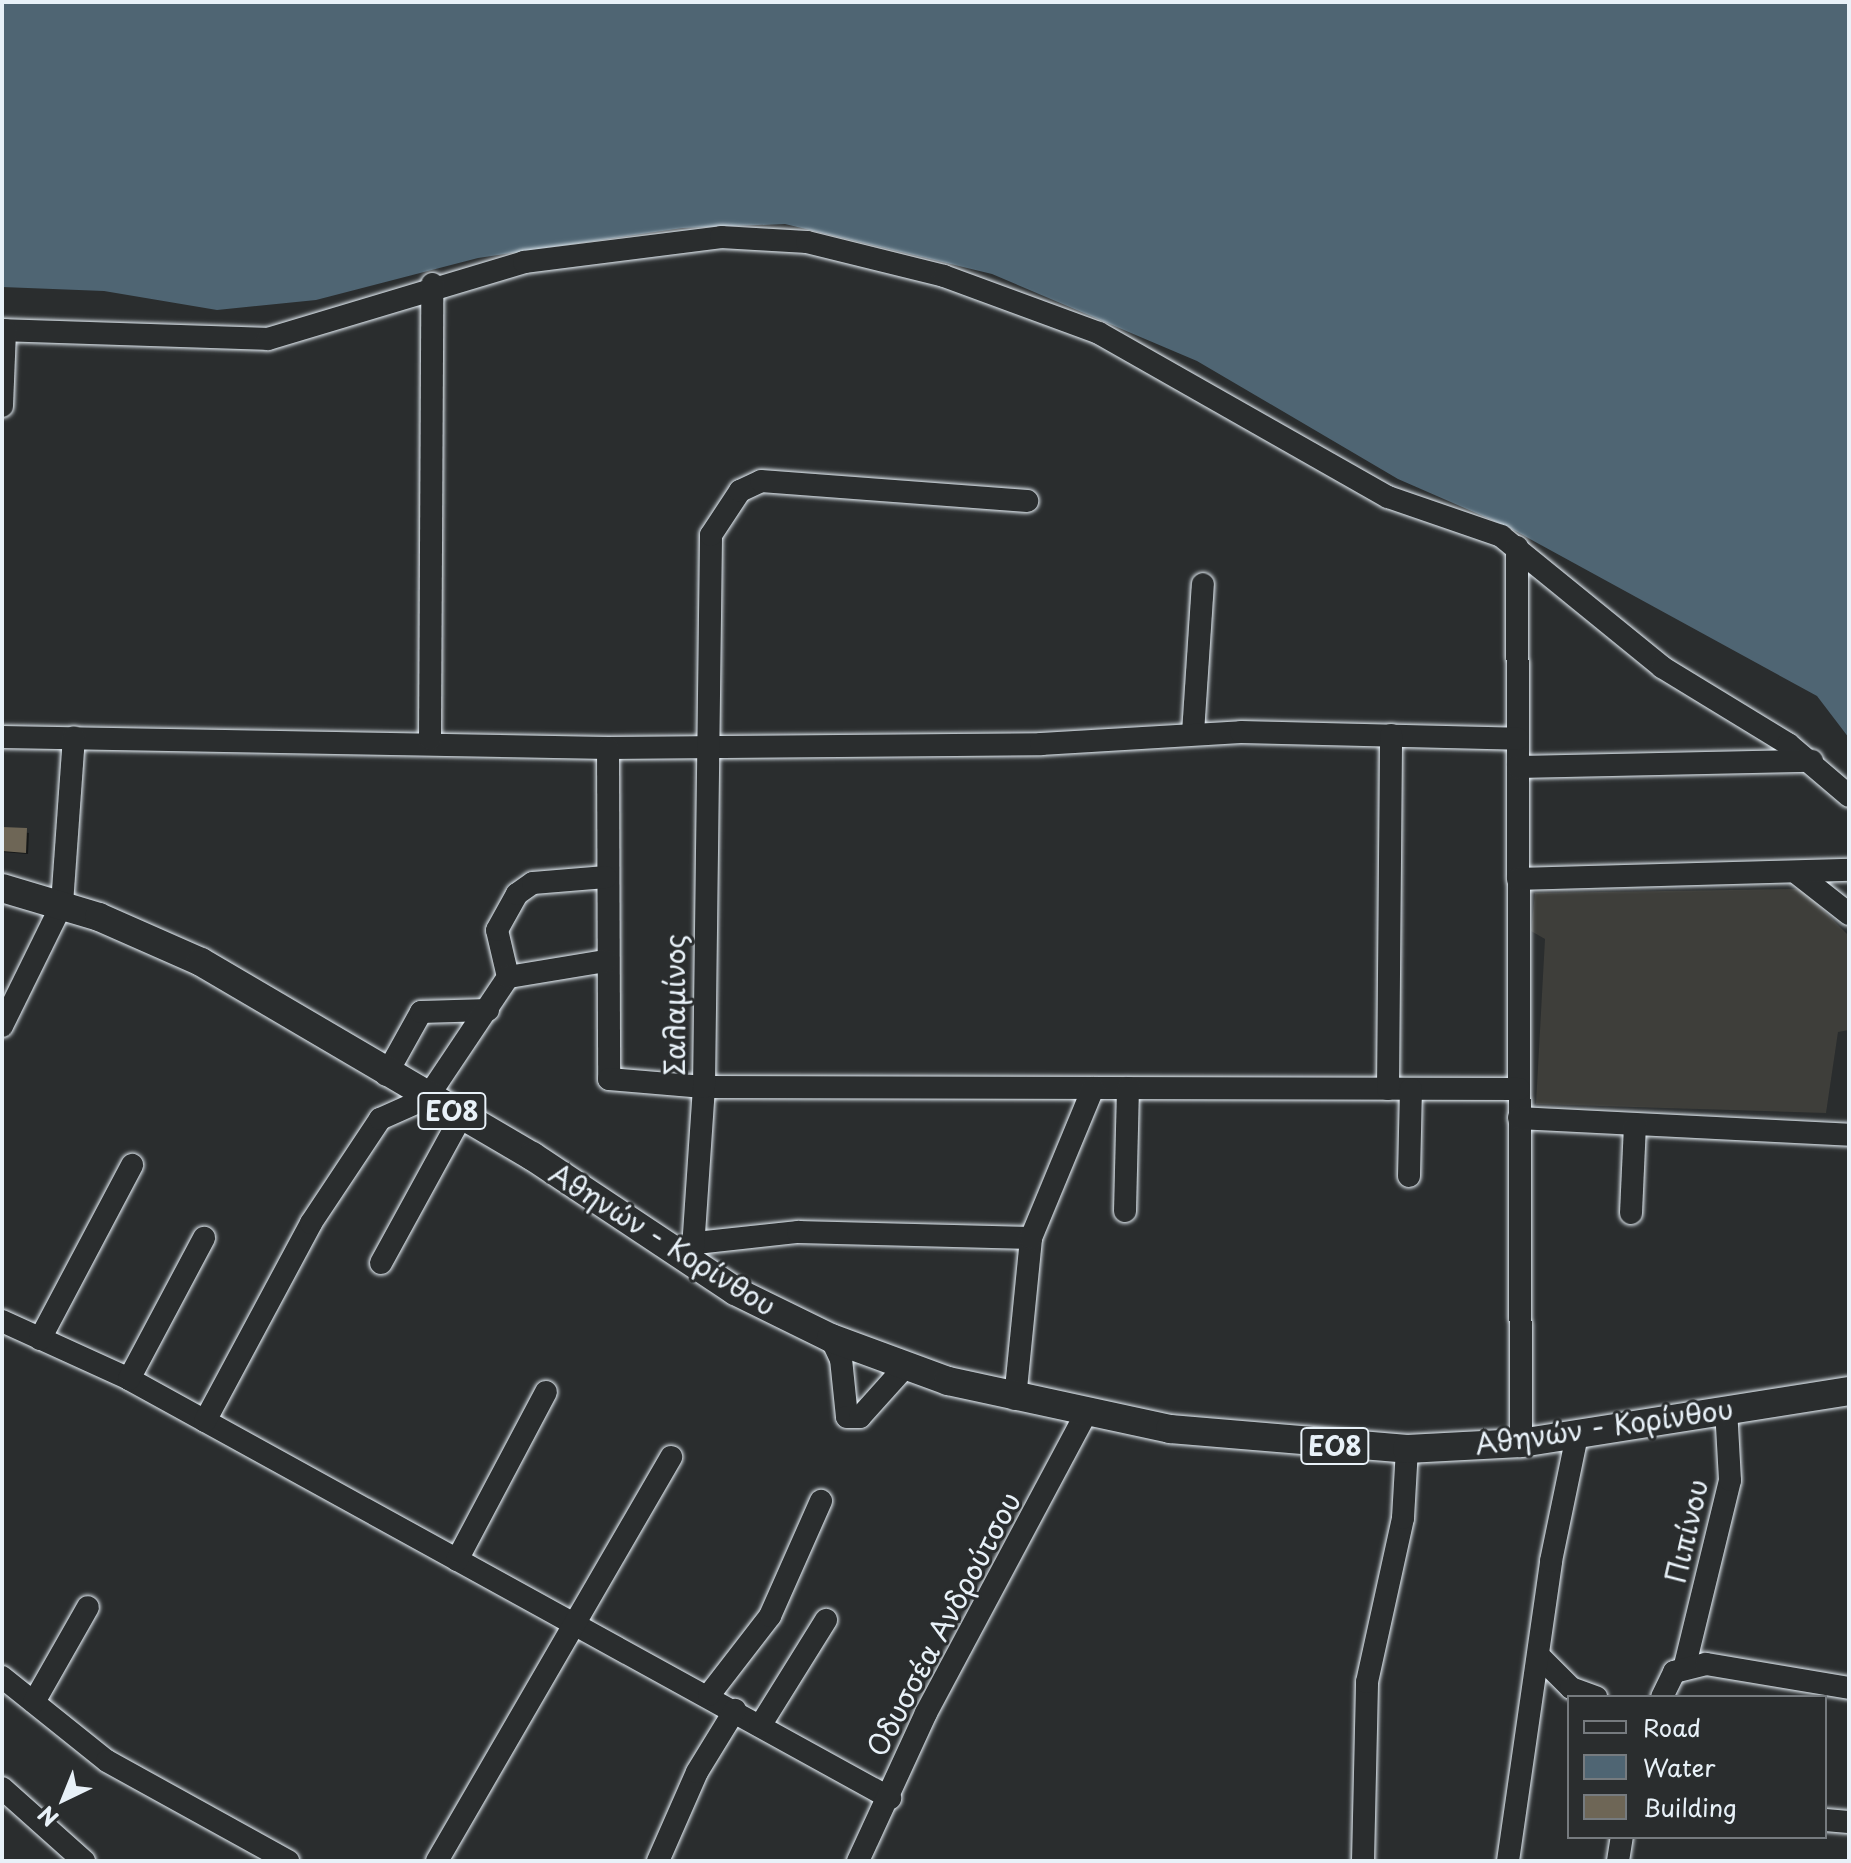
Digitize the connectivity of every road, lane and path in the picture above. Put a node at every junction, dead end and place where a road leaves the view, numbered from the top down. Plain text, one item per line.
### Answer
1 (432, 284) junction
2 (4, 330) edge
3 (2, 406) edge
4 (1027, 501) dead end
5 (1517, 547) junction
6 (1203, 584) dead end
7 (1193, 733) junction
8 (1391, 735) junction
9 (2, 737) edge
10 (74, 737) junction
11 (430, 739) junction
12 (1518, 739) junction
13 (707, 747) junction
14 (608, 748) junction
15 (1812, 761) junction
16 (1518, 767) junction
17 (1849, 796) edge
18 (1849, 870) edge
19 (1798, 874) junction
20 (606, 877) junction
21 (1518, 879) junction
22 (2, 888) edge
23 (62, 904) junction
24 (1849, 914) edge
25 (606, 961) junction
26 (508, 977) junction
27 (488, 1010) junction
28 (2, 1026) edge
29 (386, 1075) junction
30 (704, 1087) junction
31 (1093, 1088) junction
32 (1128, 1088) junction
33 (1388, 1089) junction
34 (1411, 1089) junction
35 (1519, 1089) junction
36 (427, 1098) junction
37 (462, 1115) junction
38 (1519, 1118) junction
39 (1635, 1126) junction
40 (1849, 1135) edge
41 (132, 1165) dead end
42 (1409, 1176) dead end
43 (1125, 1211) dead end
44 (1631, 1213) dead end
45 (204, 1238) dead end
46 (1031, 1238) junction
47 (694, 1253) junction
48 (381, 1263) dead end
49 (2, 1321) edge
50 (831, 1338) junction
51 (40, 1339) junction
52 (906, 1366) junction
53 (129, 1379) junction
54 (1849, 1391) edge
55 (546, 1392) dead end
56 (1015, 1399) junction
57 (1726, 1409) junction
58 (1085, 1415) junction
59 (205, 1421) junction
60 (1577, 1435) junction
61 (1521, 1443) junction
62 (1407, 1449) junction
63 (671, 1457) dead end
64 (821, 1501) dead end
65 (457, 1560) junction
66 (88, 1607) dead end
67 (826, 1620) dead end
68 (578, 1626) junction
69 (1539, 1656) junction
70 (1685, 1665) junction
71 (2, 1677) edge
72 (1849, 1688) edge
73 (709, 1695) junction
74 (1590, 1695) edge
75 (1663, 1695) edge
76 (34, 1702) junction
77 (735, 1710) junction
78 (760, 1726) junction
79 (2, 1788) edge
80 (890, 1798) junction
81 (1827, 1820) edge
82 (1849, 1822) edge
83 (1622, 1839) edge
84 (84, 1861) edge
85 (288, 1861) edge
86 (437, 1861) edge
87 (658, 1861) edge
88 (858, 1861) edge
89 (1363, 1861) edge
90 (1508, 1861) edge
91 (1618, 1861) edge

1 - 2 street
1 - 5 street
1 - 11 street
2 - 3 street
4 - 13 street, Σαλαμίνος
5 - 12 street
5 - 15 street
6 - 7 street
7 - 8 street
7 - 13 street
8 - 12 street
8 - 33 street
9 - 10 street
10 - 11 street
10 - 23 street
11 - 14 street
12 - 16 street
13 - 14 street
13 - 30 street, Σαλαμίνος
14 - 20 street
15 - 16 street
15 - 17 street
16 - 21 street
18 - 19 street
19 - 21 street
19 - 24 street
20 - 25 street
20 - 26 street
21 - 35 street
22 - 23 main road, Αθηνών - Κορίνθου / ΕΟ8
23 - 28 street
23 - 29 main road, Αθηνών - Κορίνθου / ΕΟ8
25 - 26 street
25 - 30 street
26 - 27 street
27 - 29 street
27 - 36 street
29 - 36 main road, Αθηνών - Κορίνθου / ΕΟ8
30 - 31 street
30 - 47 street, Σαλαμίνος
31 - 32 street
31 - 46 street
32 - 33 street
32 - 43 street
33 - 34 street
34 - 35 street
34 - 42 street
35 - 38 street
36 - 37 main road, Αθηνών - Κορίνθου / ΕΟ8
36 - 59 street
37 - 47 main road, Αθηνών - Κορίνθου / ΕΟ8
37 - 48 street
38 - 39 street
38 - 61 street
39 - 40 street
39 - 44 street
41 - 51 street
45 - 53 street
46 - 47 street
46 - 56 street
47 - 50 main road, Αθηνών - Κορίνθου / ΕΟ8
49 - 51 street
50 - 52 main road, Αθηνών - Κορίνθου / ΕΟ8
50 - 52 street
51 - 53 street
52 - 56 main road, Αθηνών - Κορίνθου / ΕΟ8
53 - 59 street
54 - 57 main road, Αθηνών - Κορίνθου / ΕΟ8
55 - 65 street
56 - 58 main road, Αθηνών - Κορίνθου / ΕΟ8
57 - 60 main road, Αθηνών - Κορίνθου / ΕΟ8
57 - 70 street, Πιπίνου
58 - 62 main road, Αθηνών - Κορίνθου / ΕΟ8
58 - 80 street, Οδυσσέα Ανδρούτσου
59 - 65 street
60 - 61 main road, Αθηνών - Κορίνθου / ΕΟ8
60 - 69 street
61 - 62 main road, Αθηνών - Κορίνθου / ΕΟ8
62 - 89 street
63 - 68 street
64 - 73 street
65 - 68 street
66 - 76 street
67 - 78 street
68 - 73 street
68 - 86 street
69 - 74 street
69 - 90 street
70 - 72 street
70 - 75 street
71 - 76 street
73 - 77 street
76 - 85 street
77 - 78 street
77 - 87 street
78 - 80 street
79 - 84 street
80 - 88 street, Οδυσσέα Ανδρούτσου
81 - 82 street
83 - 91 street

